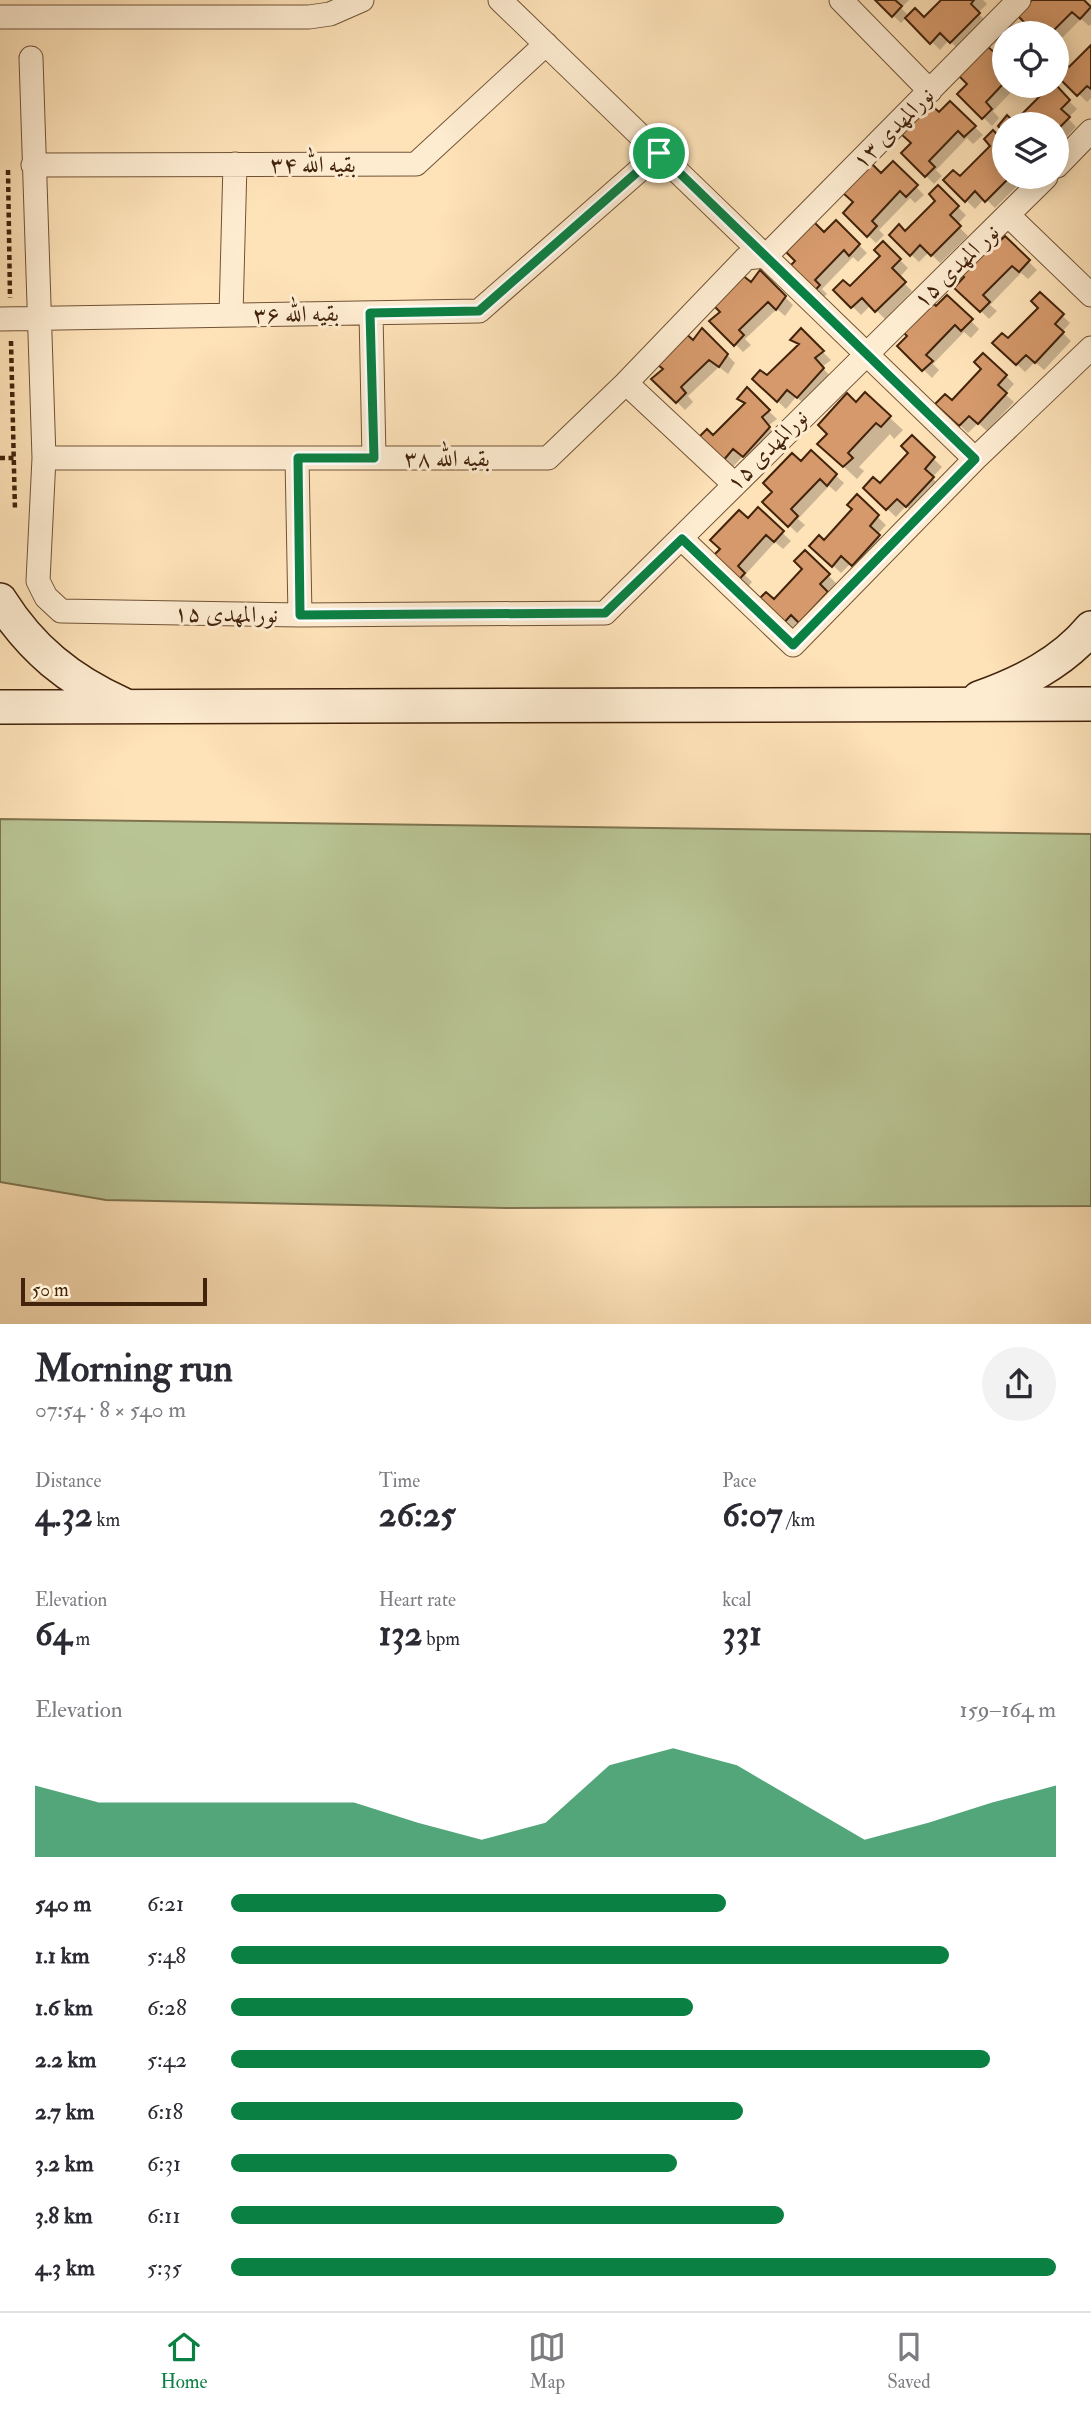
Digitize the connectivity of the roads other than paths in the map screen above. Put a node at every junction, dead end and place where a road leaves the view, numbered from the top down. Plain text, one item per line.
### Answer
1 (362, 0) edge
2 (500, 0) edge
3 (841, 0) edge
4 (1019, 0) edge
5 (0, 17) edge
6 (546, 44) junction
7 (31, 58) dead end
8 (930, 91) junction
9 (1091, 131) edge
10 (659, 153) junction
11 (1069, 154) edge
12 (235, 164) junction
13 (33, 165) junction
14 (1034, 189) edge
15 (1008, 215) junction
16 (766, 256) junction
17 (1091, 295) edge
18 (370, 313) junction
19 (231, 315) junction
20 (41, 317) junction
21 (0, 319) edge
22 (1091, 348) edge
23 (865, 353) junction
24 (626, 383) junction
25 (44, 458) junction
26 (298, 458) junction
27 (374, 458) junction
28 (975, 459) junction
29 (733, 483) junction
30 (682, 539) junction
31 (0, 600) edge
32 (300, 615) junction
33 (1091, 628) edge
34 (1091, 704) edge
35 (962, 705) junction
36 (0, 707) edge
37 (127, 707) junction

1 - 5 street
2 - 6 street
3 - 8 street
4 - 8 street, نورالمهدی ۱۳
6 - 10 street
6 - 12 street, بقیه الله ۳۴
7 - 13 street
8 - 16 street, نورالمهدی ۱۳
9 - 11 street
10 - 16 street
10 - 18 street, بقیه الله ۳۶
12 - 13 street, بقیه الله ۳۴
12 - 19 street
13 - 20 street
14 - 15 street, نور المهدی ۱۵
15 - 17 street
15 - 23 street, نور المهدی ۱۵
16 - 23 street
16 - 24 street, بقیه الله ۳۸
18 - 19 street, بقیه الله ۳۶
18 - 27 street
19 - 20 street, بقیه الله ۳۶
20 - 21 street, بقیه الله ۳۶
20 - 25 street
22 - 28 street
23 - 28 street
23 - 29 street, نورالمهدی ۱۵
24 - 27 street, بقیه الله ۳۸
24 - 29 street
25 - 26 street, بقیه الله ۳۸
25 - 32 street, نورالمهدی ۱۵
26 - 27 street, بقیه الله ۳۸
26 - 32 street
28 - 30 street
29 - 30 street, نورالمهدی ۱۵
30 - 32 street, نورالمهدی ۱۵
31 - 37 street
33 - 35 street
34 - 35 street
35 - 37 street
36 - 37 street

